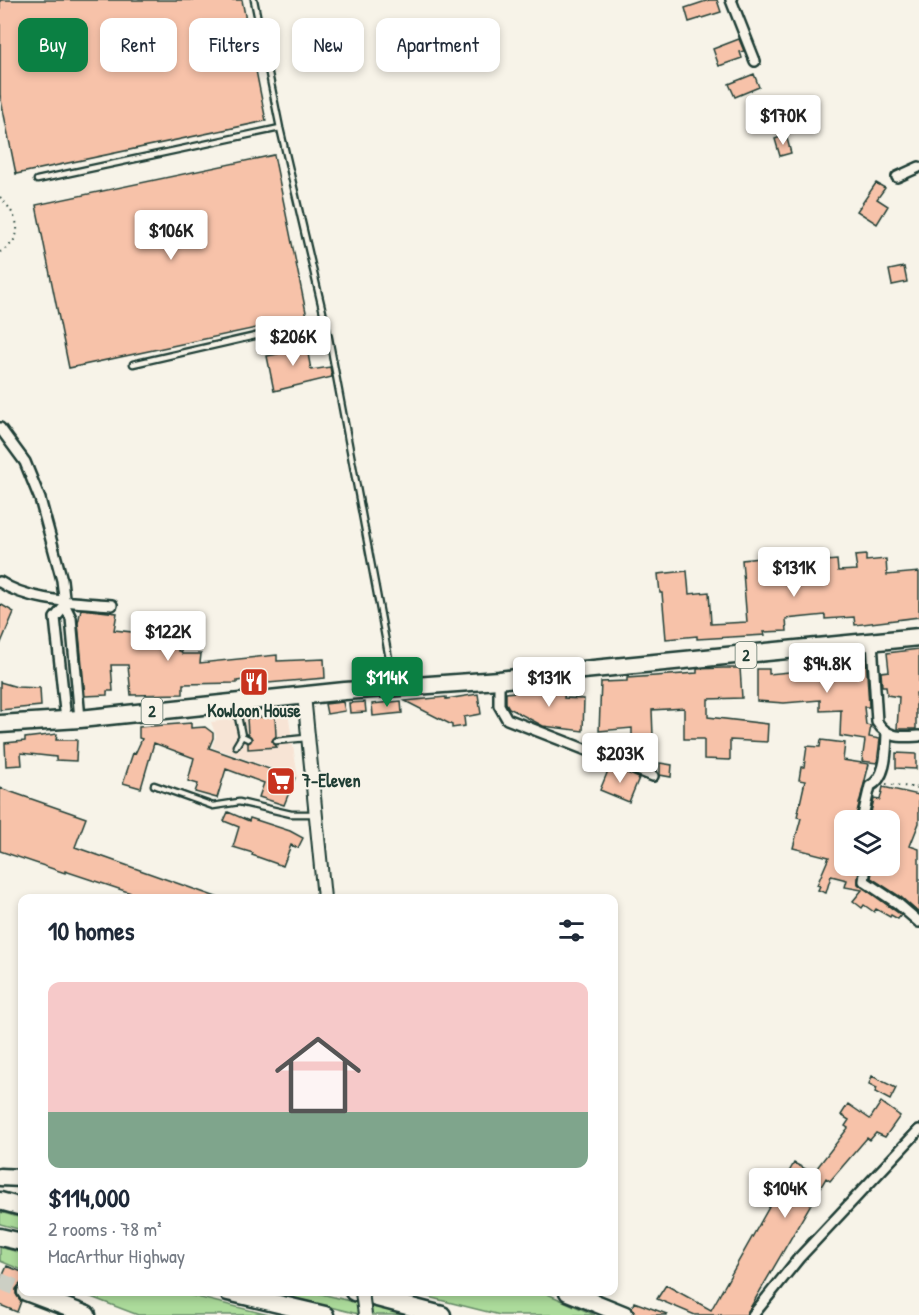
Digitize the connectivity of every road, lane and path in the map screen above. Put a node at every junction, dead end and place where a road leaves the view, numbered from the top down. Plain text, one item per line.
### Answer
1 (254, 0) edge
2 (731, 0) edge
3 (755, 61) dead end
4 (280, 128) junction
5 (919, 167) edge
6 (897, 177) dead end
7 (37, 180) dead end
8 (0, 197) edge
9 (0, 252) edge
10 (325, 320) junction
11 (133, 364) dead end
12 (0, 428) edge
13 (0, 582) edge
14 (64, 604) junction
15 (112, 605) dead end
16 (919, 637) edge
17 (872, 641) junction
18 (74, 646) junction
19 (58, 647) junction
20 (76, 671) junction
21 (61, 673) junction
22 (499, 680) junction
23 (394, 687) junction
24 (304, 695) junction
25 (236, 702) junction
26 (73, 719) junction
27 (0, 724) edge
28 (887, 734) junction
29 (242, 736) junction
30 (919, 736) edge
31 (308, 737) junction
32 (248, 739) dead end
33 (276, 741) dead end
34 (236, 746) dead end
35 (653, 776) dead end
36 (878, 783) junction
37 (154, 785) dead end
38 (919, 788) edge
39 (864, 810) edge
40 (316, 814) junction
41 (865, 876) edge
42 (324, 894) edge
43 (919, 922) edge
44 (918, 1134) edge
45 (0, 1177) edge
46 (18, 1178) edge
47 (0, 1201) edge
48 (18, 1206) edge
49 (0, 1237) edge
50 (18, 1241) edge
51 (37, 1296) edge
52 (245, 1296) edge
53 (362, 1296) edge
54 (369, 1296) edge
55 (578, 1296) edge
56 (87, 1315) edge
57 (325, 1315) edge
58 (364, 1315) edge
59 (442, 1315) edge
60 (625, 1315) edge
61 (753, 1315) edge

1 - 4 lane
2 - 3 street
4 - 7 lane
4 - 10 lane
5 - 6 street
8 - 9 path
10 - 11 lane
10 - 23 lane
12 - 14 street
13 - 14 street
14 - 15 street
14 - 18 street
14 - 19 street
16 - 17 highway, 2
17 - 22 highway, 2
17 - 28 street
18 - 19 street
18 - 20 street
19 - 21 street
20 - 21 street
20 - 26 street
21 - 26 street
22 - 23 highway, 2
22 - 35 street
23 - 24 highway, 2
24 - 25 highway, 2
24 - 31 main road
25 - 26 highway, 2
25 - 29 lane
26 - 27 highway, 2
28 - 30 street
28 - 36 street
29 - 32 lane
29 - 34 lane
31 - 33 lane
31 - 40 main road
36 - 38 path
36 - 39 street
37 - 40 lane
40 - 42 main road
41 - 43 street
44 - 61 street
45 - 46 highway
47 - 48 highway
49 - 50 highway
51 - 56 highway
52 - 57 highway
53 - 58 main road, bridge
54 - 59 highway
55 - 60 highway

